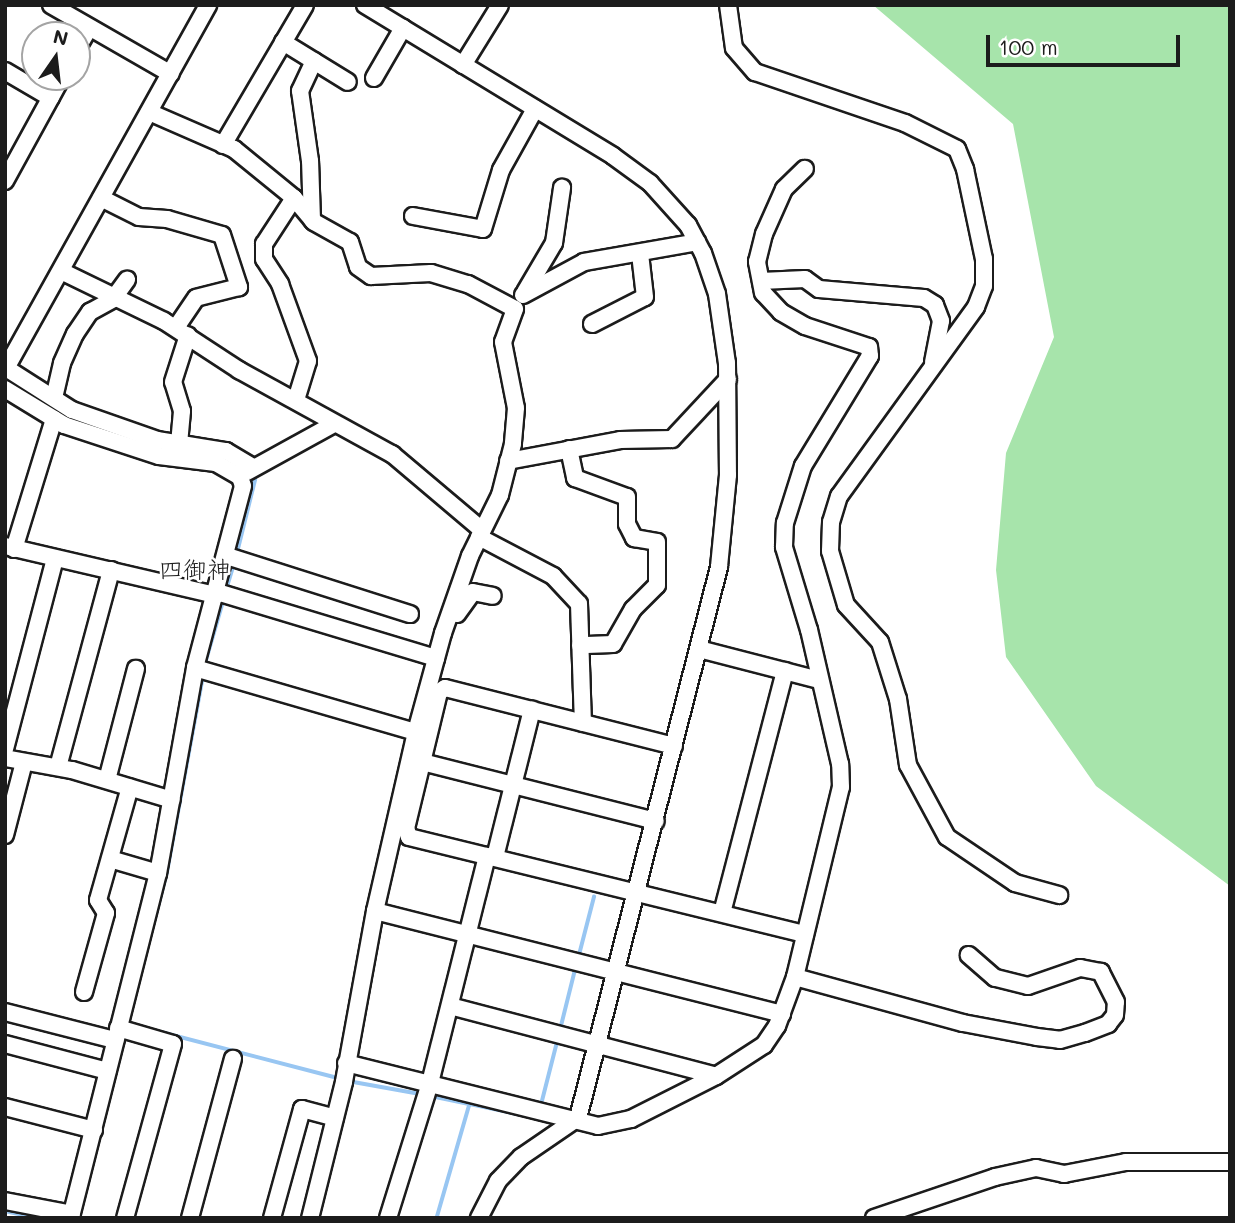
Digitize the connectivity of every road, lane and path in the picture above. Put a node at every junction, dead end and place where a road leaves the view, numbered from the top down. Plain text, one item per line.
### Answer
1 (51, 5) edge
2 (208, 5) edge
3 (305, 5) edge
4 (365, 5) edge
5 (500, 5) edge
6 (728, 5) edge
7 (77, 21) edge
8 (403, 28) junction
9 (91, 29) edge
10 (283, 42) junction
11 (314, 61) junction
12 (463, 65) junction
13 (5, 71) edge
14 (171, 74) junction
15 (374, 78) dead end
16 (348, 82) dead end
17 (55, 91) edge
18 (51, 98) junction
19 (535, 109) junction
20 (149, 112) junction
21 (223, 145) junction
22 (805, 169) dead end
23 (8, 170) edge
24 (562, 188) dead end
25 (102, 198) junction
26 (294, 198) junction
27 (414, 216) dead end
28 (312, 220) junction
29 (697, 242) junction
30 (640, 254) junction
31 (61, 271) junction
32 (127, 281) dead end
33 (761, 281) junction
34 (113, 299) junction
35 (519, 302) junction
36 (592, 324) dead end
37 (182, 332) junction
38 (8, 361) edge
39 (932, 368) junction
40 (728, 379) junction
41 (5, 388) edge
42 (54, 398) junction
43 (296, 400) junction
44 (54, 419) junction
45 (334, 424) junction
46 (569, 449) junction
47 (178, 452) junction
48 (508, 461) junction
49 (247, 472) junction
50 (480, 534) junction
51 (10, 548) edge
52 (233, 558) junction
53 (55, 559) junction
54 (111, 570) junction
55 (221, 594) junction
56 (493, 596) dead end
57 (410, 614) dead end
58 (443, 633) junction
59 (580, 645) junction
60 (699, 649) junction
61 (436, 658) junction
62 (136, 669) dead end
63 (202, 670) junction
64 (785, 671) junction
65 (819, 680) junction
66 (532, 710) junction
67 (583, 723) junction
68 (416, 732) junction
69 (674, 746) junction
70 (5, 749) edge
71 (5, 758) edge
72 (24, 761) junction
73 (422, 762) junction
74 (58, 767) junction
75 (107, 780) junction
76 (513, 784) junction
77 (130, 787) junction
78 (172, 800) junction
79 (656, 821) junction
80 (5, 835) edge
81 (491, 857) junction
82 (110, 859) junction
83 (158, 873) junction
84 (637, 893) junction
85 (1059, 895) dead end
86 (375, 911) junction
87 (722, 914) junction
88 (468, 934) junction
89 (805, 934) junction
90 (969, 955) dead end
91 (616, 972) junction
92 (795, 977) junction
93 (84, 992) dead end
94 (450, 1006) junction
95 (5, 1012) edge
96 (782, 1014) junction
97 (117, 1034) junction
98 (597, 1043) junction
99 (5, 1044) edge
100 (233, 1059) dead end
101 (108, 1071) junction
102 (345, 1074) junction
103 (716, 1076) junction
104 (428, 1091) junction
105 (5, 1107) edge
106 (335, 1118) junction
107 (578, 1118) junction
108 (94, 1130) junction
109 (1230, 1162) edge
110 (5, 1201) edge
111 (28, 1212) edge
112 (71, 1216) edge
113 (125, 1218) edge
114 (191, 1218) edge
115 (272, 1218) edge
116 (310, 1218) edge
117 (388, 1218) edge
118 (479, 1218) edge
119 (874, 1218) edge

1 - 7 street
2 - 14 street
3 - 10 street
4 - 8 street
5 - 12 street
6 - 39 street
8 - 12 street
8 - 15 street
9 - 14 street
10 - 11 street
10 - 21 street
11 - 16 street
11 - 28 street
12 - 19 street
13 - 18 street
14 - 20 street
17 - 18 street
18 - 23 street
19 - 27 street
19 - 29 street
20 - 21 street
20 - 25 street
21 - 26 street
22 - 33 street
24 - 35 street
25 - 31 street
25 - 37 street
26 - 28 street
26 - 43 street
28 - 35 street
29 - 30 street
29 - 40 street
30 - 35 street
30 - 36 street
31 - 34 street
31 - 38 street
32 - 34 street
33 - 39 street
33 - 65 street
34 - 37 street
34 - 42 street
35 - 48 street
37 - 43 street
37 - 47 street
38 - 42 street
39 - 85 street
40 - 46 street
40 - 60 street
41 - 44 street
42 - 47 street
43 - 45 street
44 - 47 street
44 - 51 street
45 - 49 street
45 - 50 street
46 - 48 street
46 - 59 street
47 - 49 street
48 - 50 street
49 - 52 street
50 - 58 street
50 - 59 street
51 - 53 street
52 - 55 street
52 - 57 street
53 - 54 street
53 - 70 street
54 - 55 street
54 - 74 street
55 - 61 street
55 - 63 street
56 - 58 street
58 - 61 street
59 - 67 street
60 - 64 street
60 - 69 street
61 - 68 street
62 - 75 street
63 - 68 street
63 - 78 street
64 - 65 street
64 - 87 street
65 - 89 street
66 - 67 street
66 - 73 street
66 - 76 street
67 - 69 street
68 - 86 street
69 - 79 street
71 - 72 street
72 - 74 street
72 - 80 street
73 - 76 street
73 - 81 street
74 - 75 street
75 - 77 street
76 - 79 street
76 - 81 street
77 - 78 street
77 - 82 street
78 - 83 street
79 - 84 street
81 - 84 street
81 - 88 street
82 - 83 street
82 - 93 street
83 - 97 street
84 - 87 street
84 - 91 street
86 - 88 street
86 - 102 street
87 - 89 street
88 - 91 street
88 - 94 street
89 - 92 street
90 - 92 street
91 - 96 street
91 - 98 street
92 - 96 street
94 - 98 street
94 - 104 street
95 - 97 street
96 - 103 street
97 - 101 street
97 - 113 street
98 - 103 street
98 - 107 street
99 - 101 street
100 - 114 street
101 - 108 street
102 - 104 street
102 - 106 street
103 - 107 street
104 - 107 street
104 - 117 street
105 - 108 street
106 - 115 street
106 - 116 street
107 - 118 street
108 - 112 street
109 - 119 street
110 - 111 street
111 - 112 street

